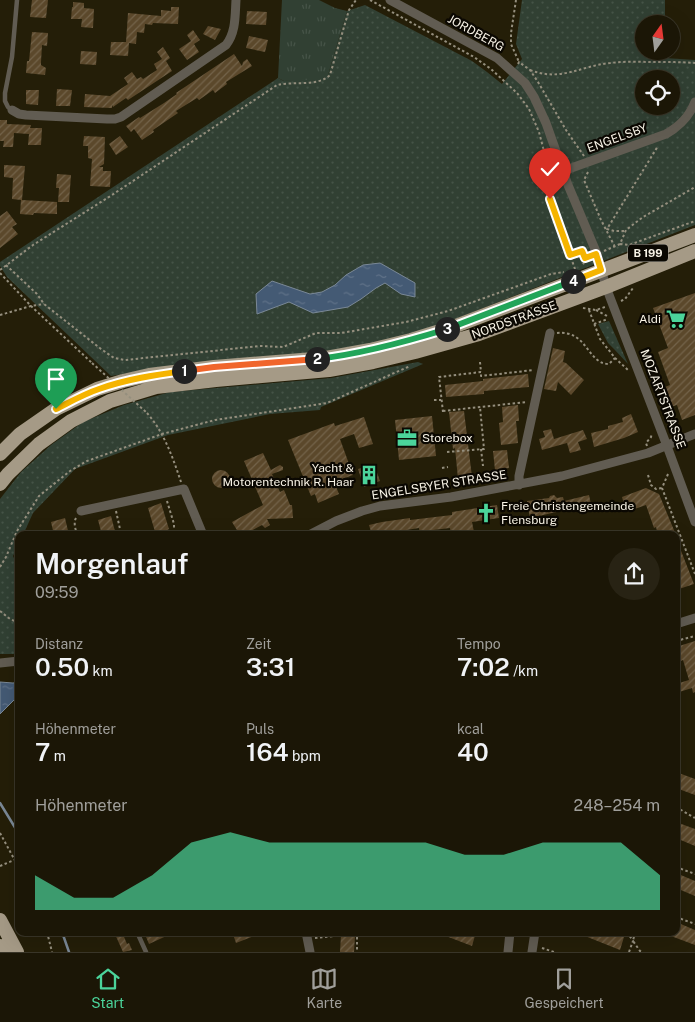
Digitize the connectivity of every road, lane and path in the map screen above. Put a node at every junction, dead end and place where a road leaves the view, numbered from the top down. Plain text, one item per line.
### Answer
1 (17, 0) edge
2 (236, 0) edge
3 (356, 0) edge
4 (370, 0) edge
5 (390, 0) edge
6 (516, 0) edge
7 (519, 62) junction
8 (695, 63) edge
9 (530, 70) junction
10 (512, 71) junction
11 (695, 102) edge
12 (12, 110) joint
13 (666, 134) junction
14 (587, 162) junction
15 (563, 171) junction
16 (695, 187) edge
17 (695, 221) edge
18 (607, 229) junction
19 (626, 230) junction
20 (695, 235) edge
21 (620, 244) junction
22 (616, 247) junction
23 (695, 251) edge
24 (596, 254) junction
25 (570, 255) junction
26 (585, 258) junction
27 (6, 265) junction
28 (575, 269) dead end
29 (601, 270) junction
30 (0, 271) edge
31 (564, 272) dead end
32 (571, 272) dead end
33 (606, 286) junction
34 (44, 304) junction
35 (31, 306) junction
36 (589, 310) dead end
37 (0, 315) edge
38 (607, 320) dead end
39 (594, 324) junction
40 (550, 333) joint
41 (615, 358) junction
42 (480, 362) dead end
43 (542, 370) junction
44 (481, 372) junction
45 (630, 373) dead end
46 (362, 386) dead end
47 (434, 400) dead end
48 (441, 400) junction
49 (535, 403) junction
50 (480, 407) junction
51 (652, 431) dead end
52 (162, 434) junction
53 (695, 434) edge
54 (668, 446) junction
55 (481, 449) junction
56 (446, 452) dead end
57 (648, 452) junction
58 (0, 454) edge
59 (674, 462) junction
60 (483, 466) dead end
61 (448, 467) dead end
62 (442, 468) dead end
63 (648, 475) dead end
64 (0, 484) edge
65 (520, 485) junction
66 (662, 488) junction
67 (184, 489) junction
68 (164, 493) junction
69 (114, 504) junction
70 (81, 511) joint
71 (695, 522) edge
72 (17, 531) edge
73 (76, 531) edge
74 (121, 531) edge
75 (174, 531) edge
76 (201, 531) edge
77 (317, 531) edge
78 (678, 531) edge
79 (680, 535) edge
80 (15, 536) edge
81 (0, 568) edge
82 (695, 574) edge
83 (0, 611) edge
84 (695, 618) edge
85 (15, 621) edge
86 (680, 623) edge
87 (695, 636) edge
88 (680, 640) edge
89 (15, 662) edge
90 (0, 664) edge
91 (680, 809) edge
92 (695, 818) edge
93 (0, 833) edge
94 (15, 859) joint
95 (0, 866) edge
96 (680, 868) edge
97 (695, 874) edge
98 (680, 918) edge
99 (0, 920) edge
100 (695, 924) edge
101 (48, 936) edge
102 (139, 936) edge
103 (307, 936) edge
104 (335, 936) edge
105 (357, 936) edge
106 (510, 936) edge
107 (534, 936) edge
108 (630, 936) edge
109 (634, 936) edge
110 (633, 941) junction
111 (0, 946) edge
112 (3, 952) edge
113 (17, 952) edge
114 (52, 952) edge
115 (146, 952) edge
116 (310, 952) edge
117 (357, 952) edge
118 (508, 952) edge
119 (532, 952) edge
120 (629, 952) edge
121 (640, 952) edge

1 - 12 lane
2 - 12 street
3 - 27 path
4 - 25 path
5 - 10 street, JORDBERG
6 - 7 path
7 - 9 path
7 - 10 path
8 - 9 path
9 - 14 path
10 - 15 street, JORDBERG
11 - 13 street, ENGELSBY
13 - 14 street, ENGELSBY
13 - 18 path
14 - 15 street, ENGELSBY
14 - 18 path
15 - 24 street, JORDBERG
16 - 19 path
17 - 21 path
18 - 19 path
18 - 22 path
19 - 21 path
20 - 29 main road, NORDSTRASSE / B 199
21 - 22 path
22 - 24 path
23 - 33 main road, NORDSTRASSE / B 199
24 - 26 path
24 - 29 street, JORDBERG
25 - 26 path
25 - 28 path
26 - 32 path
27 - 30 path
27 - 34 path
29 - 33 street, MOZARTSTRASSE
29 - 58 main road, NORDSTRASSE / B 199
30 - 35 path
31 - 34 path
33 - 54 street, MOZARTSTRASSE
33 - 64 main road, NORDSTRASSE / B 199
34 - 35 path
35 - 37 path
35 - 52 path, bridge
36 - 39 path
38 - 39 path
39 - 41 path
40 - 41 path
40 - 43 street, ENGELSBYER STRASSE
41 - 45 path
42 - 44 path
43 - 44 path
43 - 49 street, ENGELSBYER STRASSE
44 - 48 path
46 - 52 path
47 - 48 path
48 - 50 path
49 - 50 path
49 - 65 street, ENGELSBYER STRASSE
50 - 55 path
51 - 57 path
52 - 67 path
52 - 72 path
53 - 54 street, ENGELSBYER STRASSE
54 - 57 street, ENGELSBYER STRASSE
54 - 59 street, MOZARTSTRASSE
55 - 56 path
55 - 60 path
57 - 65 street, ENGELSBYER STRASSE
59 - 66 path
59 - 71 street, MOZARTSTRASSE
61 - 62 path
63 - 66 path
65 - 77 street, ENGELSBYER STRASSE
66 - 78 path
67 - 68 street
67 - 76 street
68 - 69 street
68 - 75 path
69 - 70 street
69 - 74 path
70 - 73 path
79 - 82 path
80 - 81 path
83 - 85 path
84 - 86 street
87 - 88 path
89 - 90 street
91 - 92 path
93 - 94 path
94 - 95 path
96 - 97 path
98 - 100 path
99 - 113 main road
101 - 114 path
102 - 115 lane
103 - 104 path
103 - 116 street
105 - 117 path
106 - 118 street
107 - 119 street
108 - 110 path
109 - 110 path
110 - 120 path
110 - 121 path
111 - 112 main road

